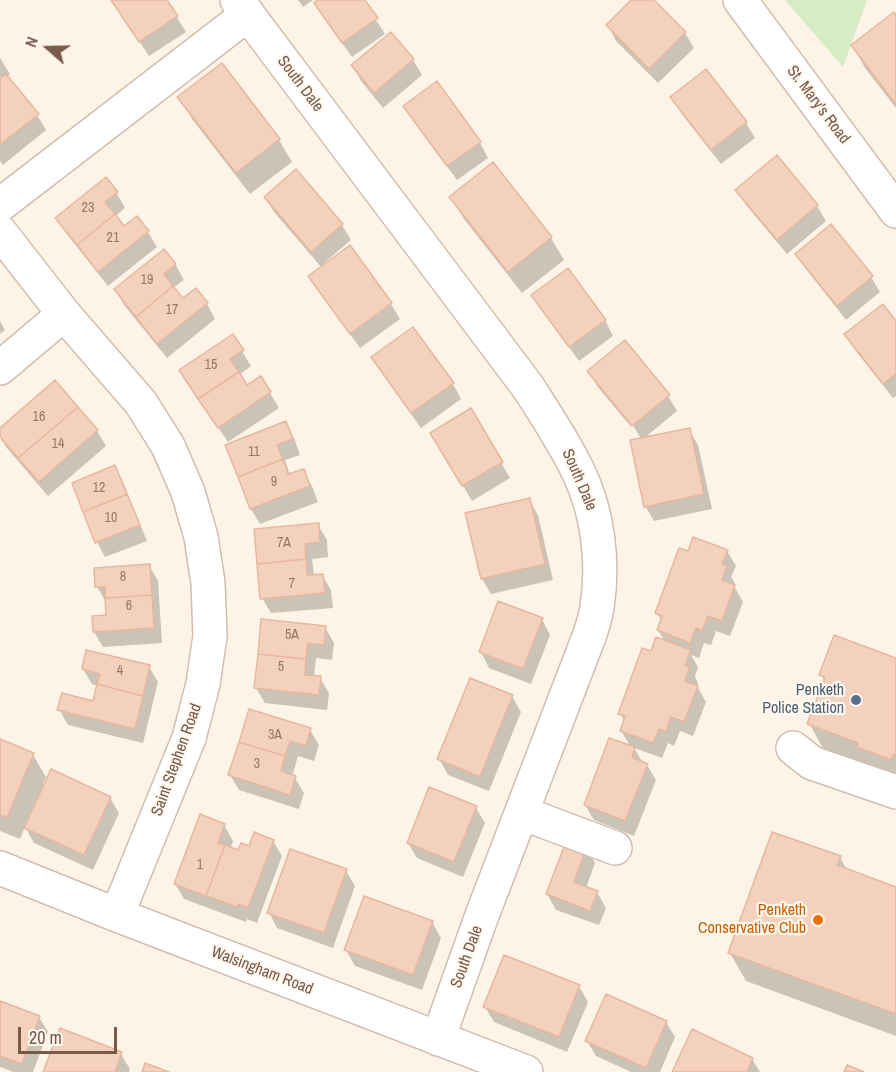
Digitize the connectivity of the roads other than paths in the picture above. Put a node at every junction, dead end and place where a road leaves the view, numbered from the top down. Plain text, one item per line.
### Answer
1 (740, 0) edge
2 (243, 7) edge
3 (0, 205) edge
4 (896, 211) edge
5 (0, 232) edge
6 (64, 314) junction
7 (0, 368) edge
8 (793, 748) dead end
9 (896, 792) edge
10 (522, 813) junction
11 (615, 848) dead end
12 (0, 868) edge
13 (117, 915) junction
14 (438, 1039) junction
15 (526, 1072) edge

1 - 4 street, St. Mary's Road
2 - 3 street
2 - 10 street, South Dale
5 - 6 street, Saint Stephen Road
6 - 7 street
6 - 13 street, Saint Stephen Road
8 - 9 street
10 - 11 street
10 - 14 street, South Dale
12 - 13 street, Walsingham Road
13 - 14 street, Walsingham Road
14 - 15 street, Walsingham Road

